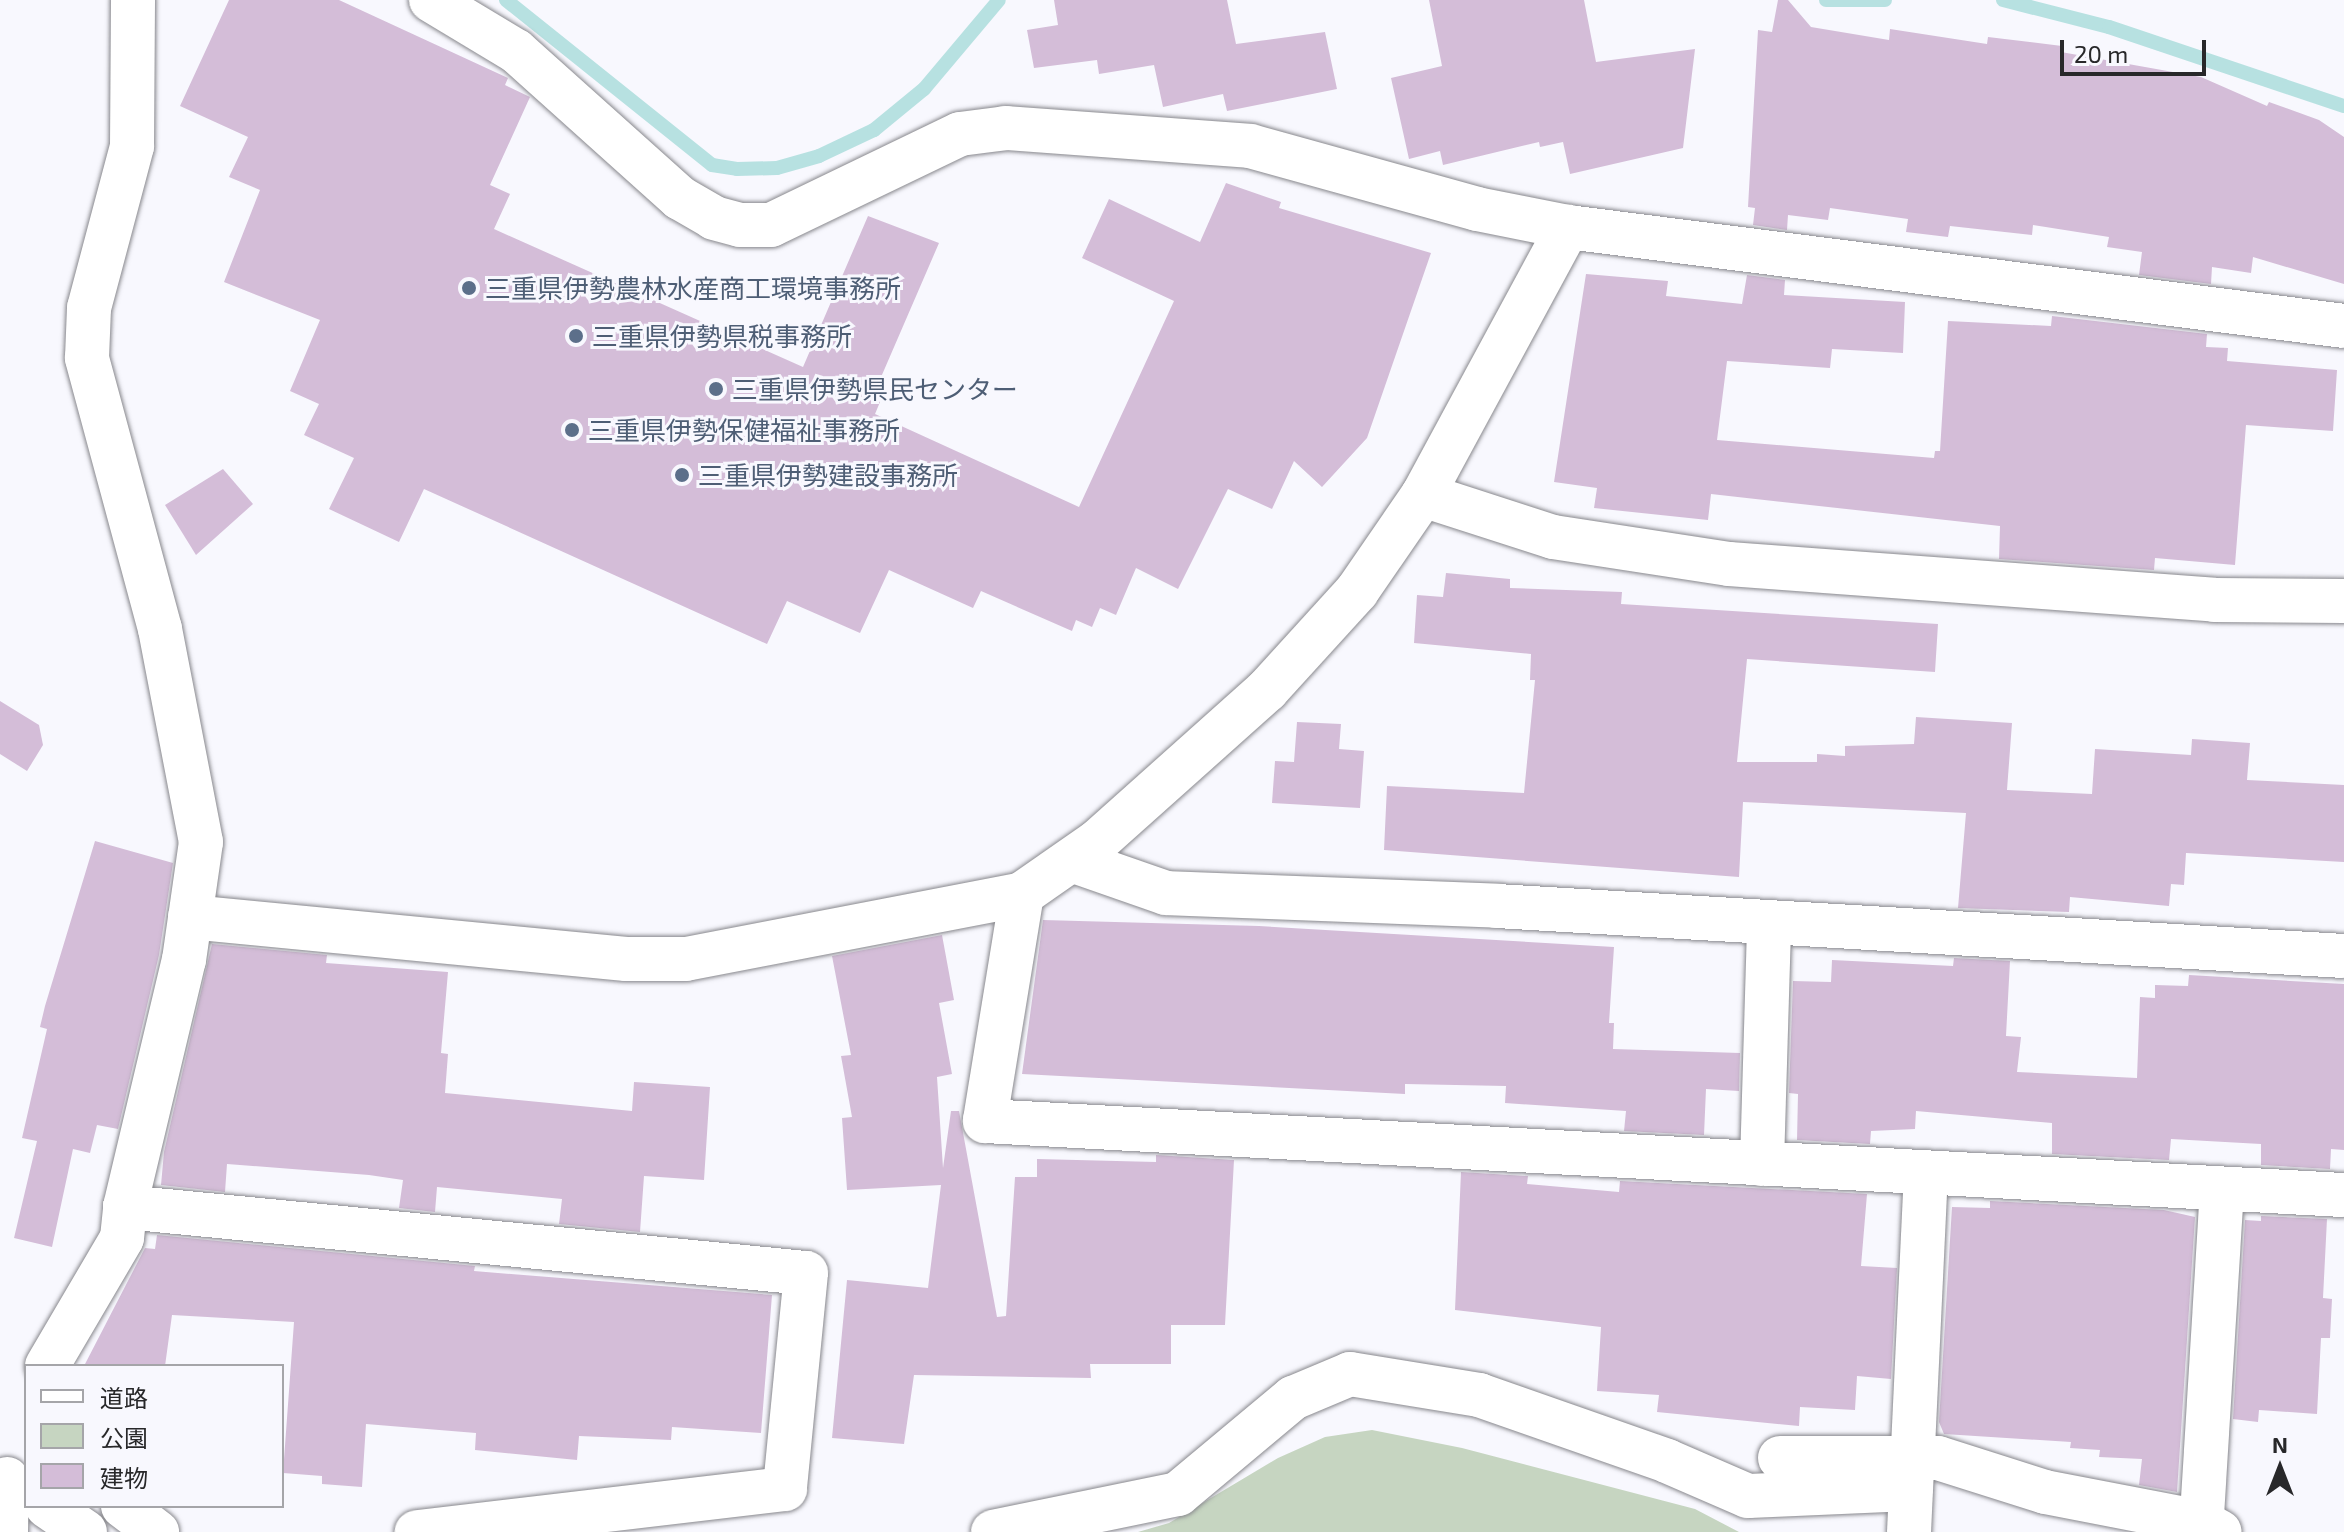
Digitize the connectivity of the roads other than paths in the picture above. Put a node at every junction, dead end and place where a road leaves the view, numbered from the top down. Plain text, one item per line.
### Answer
1 (133, 0) edge
2 (431, 0) edge
3 (1568, 227) junction
4 (2344, 326) edge
5 (1423, 495) junction
6 (2344, 601) edge
7 (1074, 861) junction
8 (1022, 894) junction
9 (190, 917) junction
10 (1769, 924) junction
11 (2344, 956) edge
12 (1762, 1164) junction
13 (1926, 1174) junction
14 (2222, 1190) junction
15 (2344, 1195) edge
16 (125, 1207) junction
17 (48, 1364) edge
18 (1780, 1458) dead end
19 (1912, 1474) junction
20 (11, 1482) edge
21 (50, 1508) edge
22 (126, 1508) edge
23 (2207, 1529) edge
24 (6, 1532) edge
25 (85, 1532) edge
26 (157, 1532) edge
27 (417, 1532) edge
28 (993, 1532) edge
29 (1909, 1532) edge

1 - 9 street
2 - 3 street
3 - 4 street
3 - 5 street
5 - 6 street
5 - 7 street
7 - 8 street
7 - 10 street
8 - 9 street
8 - 12 street
9 - 16 street
10 - 11 street
10 - 12 street
12 - 13 street
13 - 14 street
13 - 19 street
14 - 15 street
14 - 23 street
16 - 17 street
16 - 27 street
18 - 19 street
19 - 23 street
19 - 28 street
19 - 29 street
20 - 24 street
21 - 25 street
22 - 26 street

